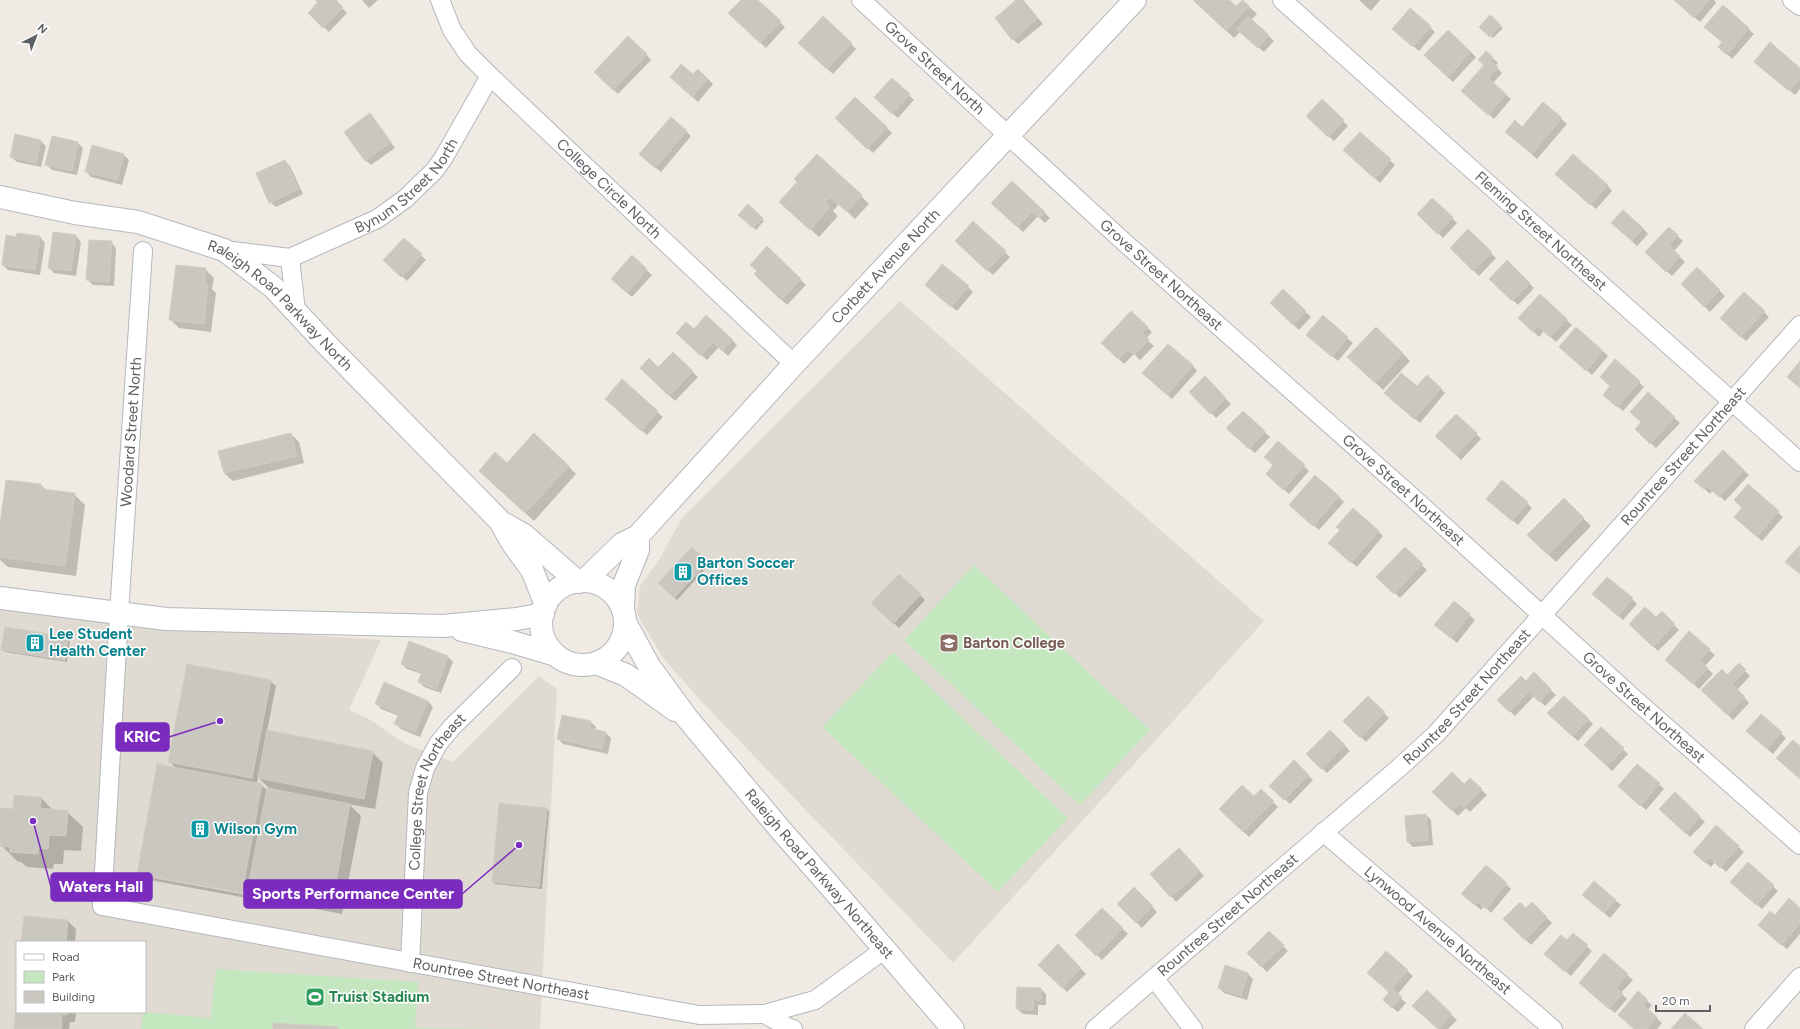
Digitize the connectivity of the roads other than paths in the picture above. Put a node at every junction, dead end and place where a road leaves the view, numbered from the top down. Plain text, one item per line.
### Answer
1 (440, 0) edge
2 (861, 0) edge
3 (1135, 0) edge
4 (1282, 0) edge
5 (1792, 0) edge
6 (1800, 6) edge
7 (490, 76) junction
8 (1007, 136) junction
9 (0, 197) edge
10 (224, 250) junction
11 (143, 251) dead end
12 (290, 258) junction
13 (296, 311) junction
14 (1800, 325) edge
15 (794, 364) junction
16 (1732, 401) junction
17 (1800, 462) edge
18 (500, 522) junction
19 (638, 536) junction
20 (581, 582) junction
21 (0, 598) edge
22 (544, 609) junction
23 (119, 613) junction
24 (1542, 614) junction
25 (624, 615) junction
26 (443, 626) junction
27 (556, 655) junction
28 (596, 663) junction
29 (512, 668) dead end
30 (687, 718) junction
31 (1323, 832) junction
32 (1800, 845) edge
33 (102, 906) joint
34 (885, 949) junction
35 (410, 963) junction
36 (1800, 977) edge
37 (1154, 978) junction
38 (765, 1014) junction
39 (698, 1022) edge
40 (793, 1029) edge
41 (952, 1029) edge
42 (1095, 1029) edge
43 (1193, 1029) edge
44 (1553, 1029) edge
45 (1754, 1029) edge

1 - 7 street, College Circle North
2 - 8 street, Grove Street North
3 - 8 street, Corbett Avenue North
4 - 16 street, Fleming Street Northeast
5 - 6 street
7 - 12 street, Bynum Street North
7 - 15 street, College Circle North
8 - 15 street, Corbett Avenue North
8 - 24 street, Grove Street Northeast
9 - 10 street, Raleigh Road Parkway North
10 - 12 street
10 - 13 street, Raleigh Road Parkway North
11 - 23 street, Woodard Street North
12 - 13 street
13 - 18 street, Raleigh Road Parkway North
14 - 16 street, Rountree Street Northeast
15 - 19 street, Corbett Avenue North
16 - 17 street, Fleming Street Northeast
16 - 24 street, Rountree Street Northeast
18 - 20 street, Raleigh Road Parkway North
18 - 22 street, Raleigh Road Parkway North
19 - 20 street, Corbett Avenue North
19 - 25 street
20 - 22 street
20 - 25 street
21 - 23 street
22 - 26 street
22 - 27 street
23 - 26 street
23 - 33 street, Woodard Street North
24 - 31 street, Rountree Street Northeast
24 - 32 street, Grove Street Northeast
25 - 28 street
25 - 30 street, Raleigh Road Parkway Northeast
26 - 27 street
27 - 28 street
28 - 30 street, Raleigh Road Parkway Northeast
29 - 35 street, College Street Northeast
30 - 34 street, Raleigh Road Parkway Northeast
31 - 37 street, Rountree Street Northeast
31 - 44 street, Lynwood Avenue Northeast
33 - 35 street, Rountree Street Northeast
34 - 38 street, Rountree Street Northeast
34 - 41 street, Raleigh Road Parkway Northeast
35 - 39 street, Rountree Street Northeast
36 - 45 street
37 - 42 street, Rountree Street Northeast
37 - 43 street
38 - 39 street, Rountree Street Northeast
38 - 40 street

